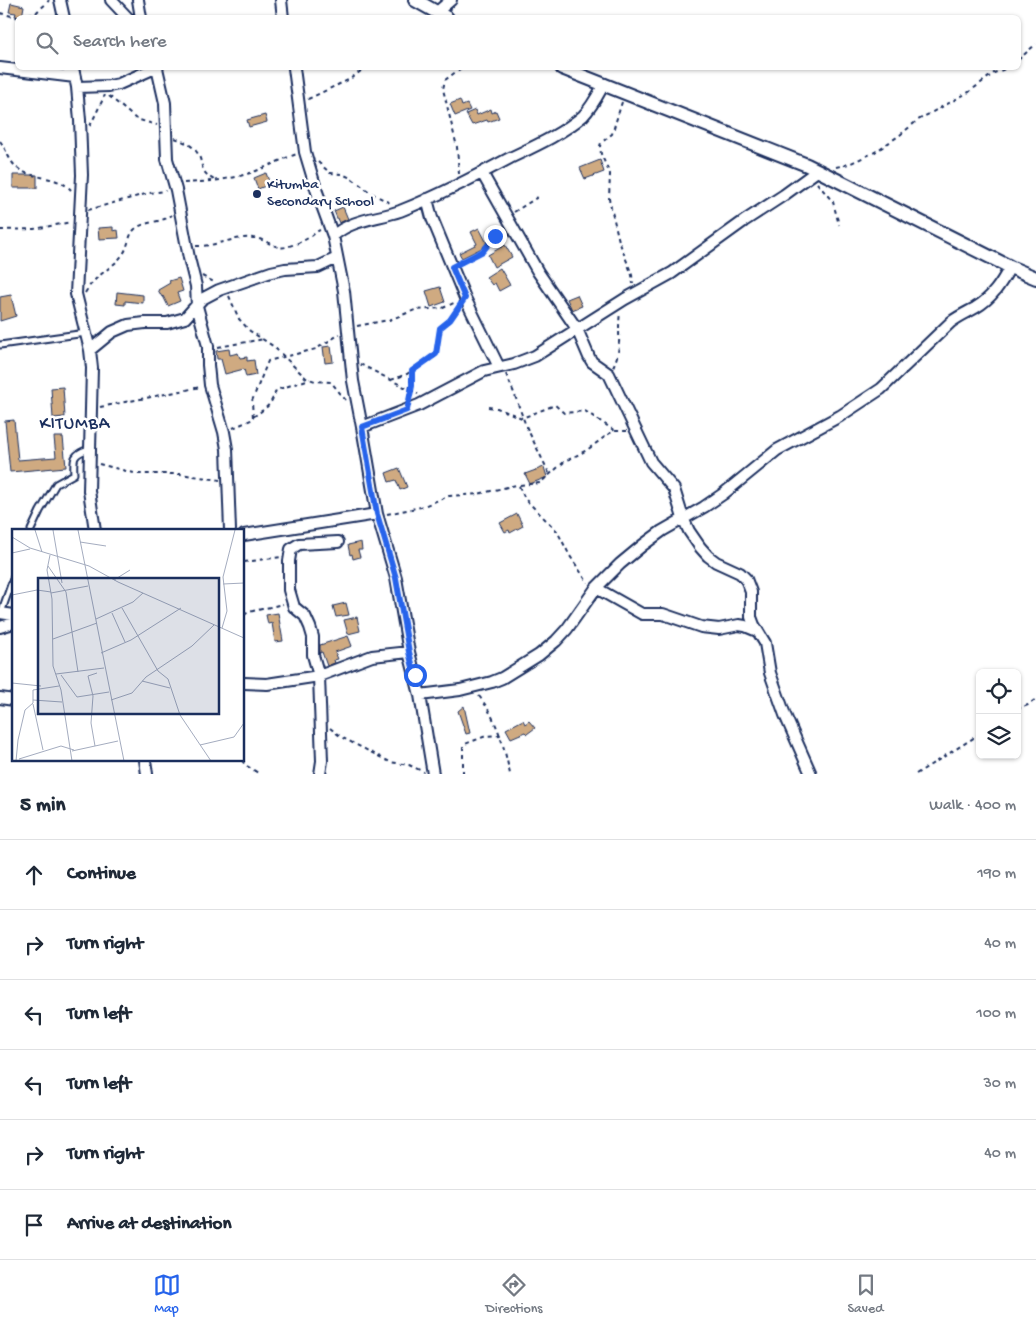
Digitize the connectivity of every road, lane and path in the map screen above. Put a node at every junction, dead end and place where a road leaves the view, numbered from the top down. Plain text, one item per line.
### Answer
1 (49, 0) edge
2 (60, 0) edge
3 (111, 0) edge
4 (138, 0) edge
5 (281, 0) edge
6 (415, 0) edge
7 (451, 0) edge
8 (0, 13) edge
9 (27, 15) edge
10 (63, 15) edge
11 (125, 15) edge
12 (140, 15) edge
13 (283, 15) edge
14 (442, 15) edge
15 (15, 17) edge
16 (1036, 44) edge
17 (1021, 57) edge
18 (0, 68) edge
19 (15, 70) edge
20 (17, 70) edge
21 (151, 70) edge
22 (157, 70) edge
23 (294, 70) edge
24 (362, 70) edge
25 (458, 70) edge
26 (567, 70) edge
27 (1001, 70) edge
28 (75, 77) edge
29 (604, 84) junction
30 (625, 92) junction
31 (298, 102) junction
32 (89, 127) dead end
33 (166, 130) junction
34 (0, 141) edge
35 (305, 152) junction
36 (836, 167) dead end
37 (482, 173) junction
38 (814, 174) junction
39 (214, 180) junction
40 (460, 184) junction
41 (175, 186) junction
42 (541, 195) dead end
43 (427, 199) junction
44 (180, 210) junction
45 (402, 210) junction
46 (81, 211) junction
47 (507, 219) junction
48 (839, 225) dead end
49 (0, 230) edge
50 (332, 232) junction
51 (186, 245) junction
52 (337, 258) junction
53 (452, 267) junction
54 (1010, 267) junction
55 (192, 271) junction
56 (1036, 278) edge
57 (226, 288) junction
58 (627, 297) junction
59 (464, 299) junction
60 (79, 306) junction
61 (197, 306) junction
62 (349, 328) junction
63 (578, 329) junction
64 (86, 333) junction
65 (264, 339) junction
66 (0, 345) edge
67 (208, 346) junction
68 (90, 350) junction
69 (284, 357) junction
70 (351, 359) junction
71 (499, 367) junction
72 (412, 371) junction
73 (609, 374) junction
74 (310, 379) junction
75 (390, 380) junction
76 (210, 385) junction
77 (411, 391) junction
78 (488, 407) dead end
79 (92, 408) junction
80 (407, 410) junction
81 (253, 417) junction
82 (522, 418) junction
83 (362, 423) junction
84 (615, 431) junction
85 (224, 432) junction
86 (636, 434) junction
87 (89, 449) junction
88 (89, 462) junction
89 (550, 475) junction
90 (230, 481) junction
91 (519, 486) junction
92 (377, 514) junction
93 (682, 518) junction
94 (31, 529) edge
95 (95, 529) edge
96 (230, 529) edge
97 (245, 535) edge
98 (338, 542) dead end
99 (290, 556) junction
100 (245, 562) edge
101 (12, 581) edge
102 (596, 588) junction
103 (292, 604) junction
104 (0, 613) edge
105 (245, 615) edge
106 (757, 631) junction
107 (409, 652) junction
108 (319, 676) junction
109 (245, 683) edge
110 (473, 688) junction
111 (420, 695) junction
112 (1036, 699) edge
113 (1021, 708) edge
114 (321, 720) junction
115 (501, 735) junction
116 (976, 736) edge
117 (243, 762) edge
118 (260, 774) edge
119 (320, 774) edge
120 (433, 774) edge
121 (463, 774) edge
122 (510, 774) edge
123 (811, 774) edge
124 (916, 774) edge

1 - 9 path
2 - 10 street
3 - 11 street
4 - 12 street
5 - 13 street
6 - 14 street
7 - 14 street
8 - 15 path
16 - 17 path
18 - 19 street
20 - 28 street
21 - 28 street
22 - 33 street
23 - 31 street
24 - 31 path
25 - 40 path
26 - 29 street
27 - 36 path
28 - 46 street
29 - 30 street
29 - 37 street
30 - 38 street
30 - 58 path
31 - 35 street
32 - 33 path
33 - 39 path
33 - 41 street
34 - 46 path
35 - 39 path
35 - 45 path
35 - 50 street
37 - 40 street
37 - 47 street
38 - 48 path
38 - 54 street
38 - 58 street
39 - 41 path
40 - 43 street
41 - 44 street
41 - 46 path
42 - 47 path
43 - 45 street
43 - 53 street
44 - 51 street
44 - 60 path
45 - 50 street
46 - 49 path
46 - 60 street
47 - 53 path
47 - 63 street
50 - 51 path
50 - 52 street
51 - 55 street
52 - 57 street
52 - 62 street
53 - 59 street
54 - 56 street
54 - 93 street
55 - 57 path
55 - 61 street
57 - 61 street
57 - 65 path
58 - 63 street
58 - 73 path
59 - 62 path
59 - 71 street
59 - 72 path
60 - 64 street
61 - 67 street
61 - 68 street
62 - 69 path
62 - 70 street
63 - 71 street
63 - 73 street
64 - 66 lane
64 - 68 street
65 - 67 path
65 - 69 path
67 - 76 street
68 - 79 street
69 - 74 path
69 - 81 path
70 - 75 path
70 - 83 street
71 - 80 street
71 - 82 path
72 - 75 path
72 - 77 path
73 - 86 street
74 - 81 path
74 - 83 path
75 - 77 path
76 - 79 path
76 - 85 street
77 - 80 path
78 - 82 path
79 - 87 street
80 - 83 street
81 - 85 path
82 - 84 path
82 - 89 path
83 - 92 street
84 - 86 path
84 - 89 path
85 - 90 street
86 - 93 street
87 - 88 street
87 - 94 lane
88 - 90 path
88 - 95 street
89 - 91 path
90 - 96 street
91 - 92 path
91 - 102 path
92 - 97 street
92 - 107 street
93 - 102 street
93 - 106 street
98 - 99 street
99 - 100 path
99 - 103 street
101 - 104 lane
102 - 106 street
102 - 110 street
103 - 105 path
103 - 108 street
106 - 123 street
107 - 108 street
107 - 111 street
108 - 109 street
108 - 114 street
110 - 111 street
110 - 115 path
111 - 120 street
112 - 113 path
114 - 119 street
114 - 120 path
115 - 121 path
115 - 122 path
116 - 124 path
117 - 118 path

